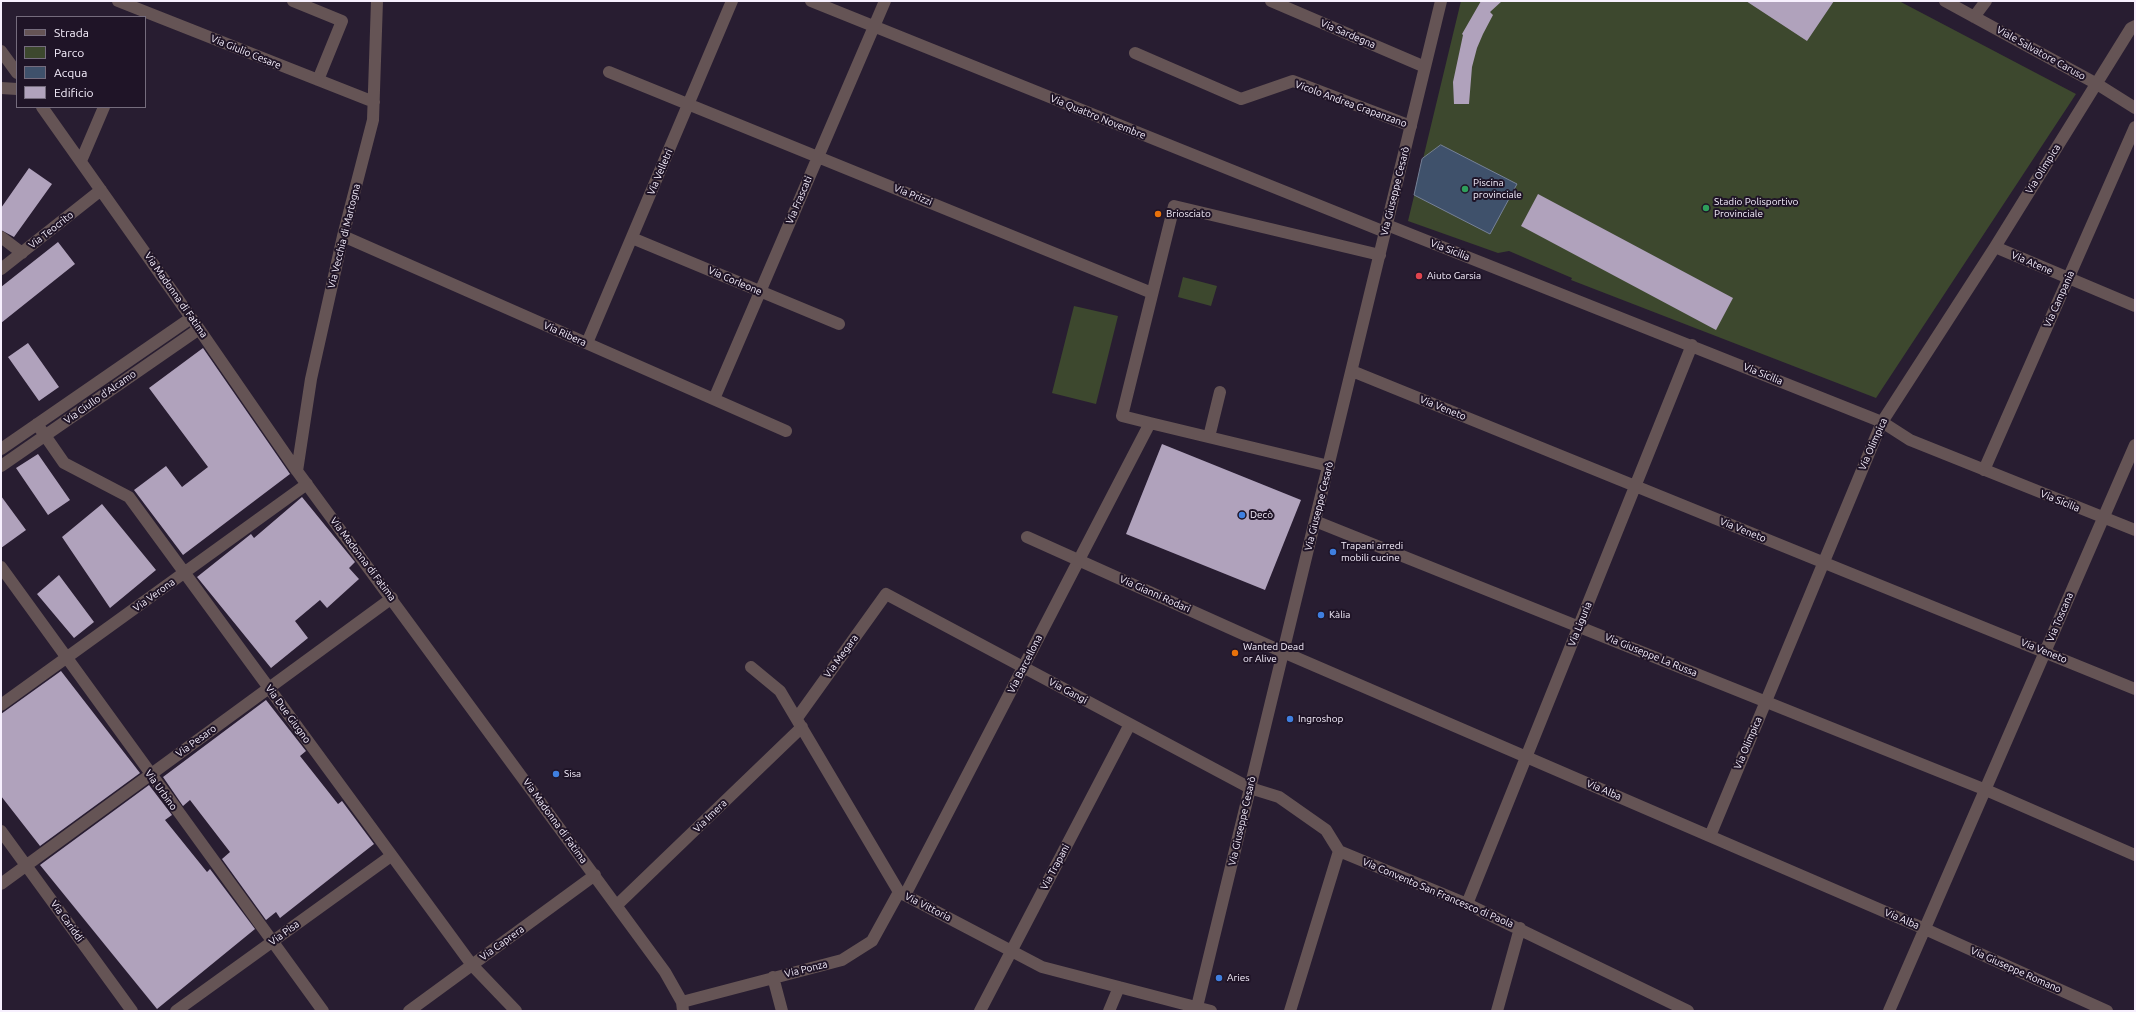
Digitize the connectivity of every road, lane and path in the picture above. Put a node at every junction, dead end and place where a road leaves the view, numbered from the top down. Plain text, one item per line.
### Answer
1 (118, 1) edge
2 (293, 1) edge
3 (377, 1) edge
4 (732, 1) edge
5 (811, 1) edge
6 (885, 1) edge
7 (1271, 1) edge
8 (1441, 1) edge
9 (1945, 1) edge
10 (1986, 1) edge
11 (142, 14) edge
12 (1974, 17) junction
13 (874, 26) junction
14 (2135, 26) edge
15 (1, 51) edge
16 (1136, 53) dead end
17 (1426, 67) junction
18 (16, 72) edge
19 (609, 72) dead end
20 (318, 80) junction
21 (2097, 84) junction
22 (1, 88) edge
23 (16, 88) edge
24 (374, 102) junction
25 (689, 104) junction
26 (43, 108) edge
27 (104, 108) edge
28 (2135, 108) edge
29 (1411, 126) junction
30 (2135, 127) edge
31 (818, 157) junction
32 (81, 161) junction
33 (101, 190) junction
34 (1386, 229) junction
35 (343, 236) junction
36 (1, 237) edge
37 (632, 238) junction
38 (1995, 247) junction
39 (22, 253) junction
40 (1380, 255) junction
41 (1, 269) edge
42 (2068, 278) junction
43 (760, 292) junction
44 (1152, 293) junction
45 (2135, 306) edge
46 (191, 318) junction
47 (839, 324) dead end
48 (199, 329) junction
49 (587, 343) junction
50 (1692, 345) junction
51 (1352, 371) junction
52 (1220, 392) dead end
53 (714, 399) junction
54 (1882, 422) junction
55 (37, 424) junction
56 (1147, 428) junction
57 (786, 431) dead end
58 (45, 436) junction
59 (1209, 437) junction
60 (2135, 445) edge
61 (1, 449) edge
62 (1, 466) edge
63 (1329, 466) junction
64 (297, 470) junction
65 (1984, 470) junction
66 (307, 484) junction
67 (1636, 486) junction
68 (2103, 518) junction
69 (1315, 521) junction
70 (2135, 530) edge
71 (1026, 537) dead end
72 (1079, 560) junction
73 (1823, 562) junction
74 (1, 567) edge
75 (184, 573) junction
76 (886, 594) joint
77 (392, 598) junction
78 (1579, 626) junction
79 (1283, 652) junction
80 (2045, 652) junction
81 (66, 658) junction
82 (751, 667) dead end
83 (1024, 667) junction
84 (268, 688) junction
85 (2135, 689) edge
86 (1766, 701) junction
87 (1, 705) edge
88 (799, 723) junction
89 (1130, 724) junction
90 (1526, 757) junction
91 (150, 774) junction
92 (1250, 788) junction
93 (1986, 790) junction
94 (1, 830) edge
95 (1710, 836) junction
96 (1338, 850) junction
97 (2135, 855) edge
98 (391, 856) junction
99 (26, 865) junction
100 (595, 875) junction
101 (1, 884) edge
102 (902, 894) junction
103 (1467, 904) junction
104 (617, 905) junction
105 (1520, 928) junction
106 (1926, 929) junction
107 (272, 942) junction
108 (1012, 951) junction
109 (472, 965) junction
110 (773, 977) junction
111 (1119, 987) junction
112 (682, 1006) edge
113 (1197, 1009) edge
114 (132, 1011) edge
115 (176, 1011) edge
116 (323, 1011) edge
117 (409, 1011) edge
118 (516, 1011) edge
119 (782, 1011) edge
120 (980, 1011) edge
121 (1109, 1011) edge
122 (1212, 1011) edge
123 (1290, 1011) edge
124 (1497, 1011) edge
125 (1688, 1011) edge
126 (1889, 1011) edge
127 (2106, 1011) edge

1 - 11 street, Via Giulio Cesare
2 - 20 street
3 - 24 street, Via Vecchia di Martogna
4 - 25 street, Via Velletri
5 - 13 street, Via Quattro Novembre
6 - 13 street, Via Frascati
7 - 17 street, Via Sardegna
8 - 17 street, Via Giuseppe Cesarò
9 - 12 street, Viale Salvatore Caruso
10 - 12 street
11 - 20 street, Via Giulio Cesare
12 - 21 street, Viale Salvatore Caruso
13 - 31 street, Via Frascati
13 - 34 street, Via Quattro Novembre
14 - 21 street, Via Olimpica
15 - 18 street
16 - 29 street, Vicolo Andrea Crapanzano
17 - 29 street, Via Giuseppe Cesarò
19 - 25 street, Via Prizzi
20 - 24 street, Via Giulio Cesare
21 - 28 street, Viale Salvatore Caruso
21 - 38 street, Via Olimpica
22 - 23 street
24 - 35 street, Via Vecchia di Martogna
25 - 31 street, Via Prizzi
25 - 37 street, Via Velletri
26 - 32 street, Via Madonna di Fatima
27 - 32 street
29 - 34 street, Via Giuseppe Cesarò
30 - 42 street, Via Campania
31 - 43 street, Via Frascati
31 - 44 street, Via Prizzi
32 - 33 street, Via Madonna di Fatima
33 - 39 street, Via Teocrito
33 - 46 street, Via Madonna di Fatima
34 - 40 street, Via Giuseppe Cesarò
34 - 50 street, Via Sicilia
35 - 49 street, Via Ribera
35 - 64 street, Via Vecchia di Martogna
36 - 39 street
37 - 43 street, Via Corleone
37 - 49 street, Via Velletri
38 - 42 street, Via Atene
38 - 54 street, Via Olimpica
39 - 41 street, Via Teocrito
40 - 44 street
40 - 51 street, Via Giuseppe Cesarò
42 - 45 street, Via Atene
42 - 65 street, Via Campania
43 - 47 street, Via Corleone
43 - 53 street, Via Frascati
44 - 56 street
46 - 48 street, Via Madonna di Fatima
46 - 55 street, Via Ciullo d'Alcamo
48 - 58 street, Via Ciullo d'Alcamo
48 - 64 street, Via Madonna di Fatima
49 - 53 street, Via Ribera
50 - 54 street, Via Sicilia
50 - 67 street, Via Liguria
51 - 63 street, Via Giuseppe Cesarò
51 - 67 street, Via Veneto
52 - 59 street
53 - 57 street, Via Ribera
54 - 65 street, Via Sicilia
54 - 73 street, Via Olimpica
55 - 58 street, Via Due Giugno
55 - 61 street, Via Ciullo d'Alcamo
56 - 59 street
56 - 72 street, Via Barcellona
58 - 62 street, Via Ciullo d'Alcamo
58 - 75 street, Via Due Giugno
59 - 63 street
60 - 68 street, Via Toscana
63 - 69 street, Via Giuseppe Cesarò
64 - 66 street, Via Madonna di Fatima
65 - 68 street, Via Sicilia
66 - 75 street, Via Verona
66 - 77 street, Via Madonna di Fatima
67 - 73 street, Via Veneto
67 - 78 street, Via Liguria
68 - 70 street, Via Sicilia
68 - 80 street, Via Toscana
69 - 78 street, Via Giuseppe La Russa
69 - 79 street, Via Giuseppe Cesarò
71 - 72 street, Via Gianni Rodari
72 - 79 street, Via Gianni Rodari
72 - 83 street, Via Barcellona
73 - 80 street, Via Veneto
73 - 86 street, Via Olimpica
74 - 81 street, Via Urbino
75 - 81 street, Via Verona
75 - 84 street, Via Due Giugno
76 - 83 street, Via Gangi
76 - 88 street, Via Megara
77 - 84 street, Via Pesaro
77 - 100 street, Via Madonna di Fatima
78 - 86 street, Via Giuseppe La Russa
78 - 90 street, Via Liguria
79 - 90 street, Via Alba
79 - 92 street, Via Giuseppe Cesarò
80 - 85 street, Via Veneto
80 - 93 street, Via Toscana
81 - 87 street, Via Verona
81 - 91 street, Via Urbino
82 - 88 street, Via Vittoria
83 - 89 street, Via Gangi
83 - 102 street, Via Barcellona
84 - 91 street, Via Pesaro
84 - 98 street, Via Due Giugno
86 - 93 street, Via Giuseppe La Russa
86 - 95 street, Via Olimpica
88 - 102 street, Via Vittoria
88 - 104 street, Via Imera
89 - 92 street, Via Gangi
89 - 108 street, Via Trapani
90 - 95 street, Via Alba
90 - 103 street, Via Liguria
91 - 99 street, Via Pesaro
91 - 107 street, Via Urbino
92 - 96 street, Via Gangi
92 - 113 street, Via Giuseppe Cesarò
93 - 97 street, Via Giuseppe La Russa
93 - 106 street, Via Toscana
94 - 99 street, Via Cariddi
95 - 106 street, Via Alba
96 - 103 street, Via Convento San Francesco di Paola
96 - 123 street
98 - 107 street, Via Pisa
98 - 109 street, Via Due Giugno
99 - 101 street, Via Pesaro
99 - 114 street, Via Cariddi
100 - 104 street, Via Madonna di Fatima
100 - 109 street, Via Caprera
102 - 108 street, Via Vittoria
102 - 110 street, Via Ponza
103 - 105 street, Via Convento San Francesco di Paola
104 - 112 street, Via Madonna di Fatima
105 - 124 street
105 - 125 street, Via Convento San Francesco di Paola
106 - 126 street, Via Toscana
106 - 127 street, Via Giuseppe Romano
107 - 115 street, Via Pisa
107 - 116 street, Via Urbino
108 - 111 street, Via Vittoria
108 - 120 street, Via Trapani
109 - 117 street, Via Caprera
109 - 118 street, Via Due Giugno
110 - 112 street, Via Ponza
110 - 119 street
111 - 113 street, Via Vittoria
111 - 121 street
113 - 122 street, Via Vittoria

